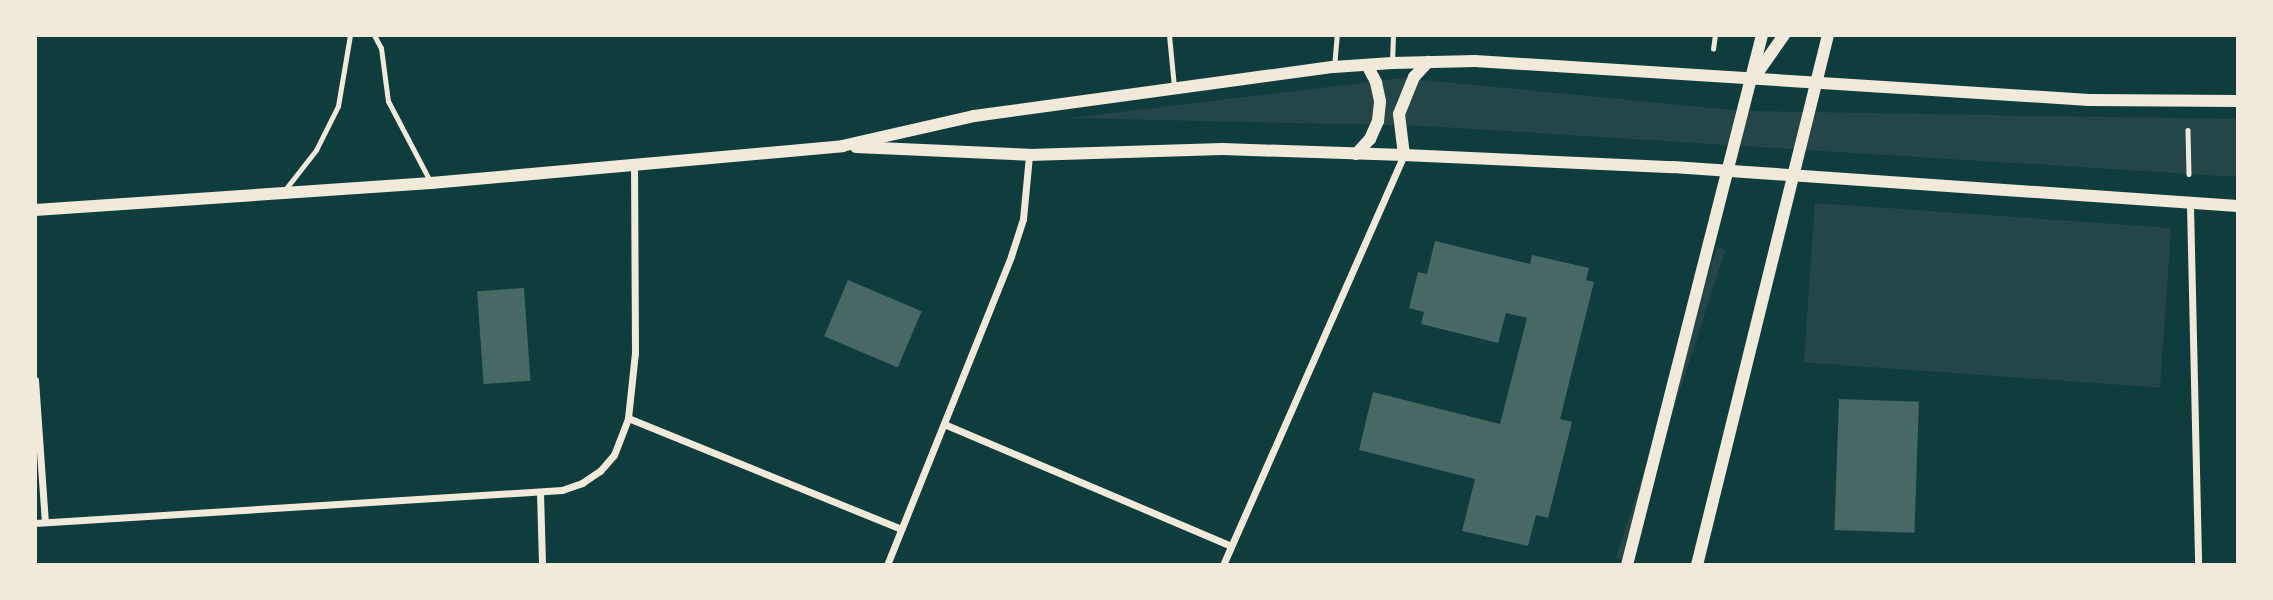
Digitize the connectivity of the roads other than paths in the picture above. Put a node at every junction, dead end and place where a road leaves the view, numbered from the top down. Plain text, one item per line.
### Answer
1 (350, 35) edge
2 (374, 35) edge
3 (1170, 35) edge
4 (1337, 35) edge
5 (1393, 35) edge
6 (1762, 35) edge
7 (1784, 35) edge
8 (1828, 35) edge
9 (1428, 62) junction
10 (1392, 63) junction
11 (1367, 65) junction
12 (1334, 67) junction
13 (1752, 81) junction
14 (1816, 84) junction
15 (1175, 90) junction
16 (2238, 102) edge
17 (842, 146) junction
18 (1356, 153) junction
19 (1028, 155) junction
20 (1404, 155) junction
21 (634, 166) junction
22 (1728, 172) junction
23 (1796, 176) junction
24 (431, 183) junction
25 (282, 194) junction
26 (2190, 205) junction
27 (2238, 206) edge
28 (35, 211) edge
29 (35, 380) edge
30 (628, 418) junction
31 (944, 424) junction
32 (540, 492) junction
33 (45, 522) junction
34 (35, 523) edge
35 (901, 529) junction
36 (1231, 546) junction
37 (542, 565) edge
38 (887, 565) edge
39 (1223, 565) edge
40 (1627, 565) edge
41 (1697, 565) edge
42 (2198, 565) edge

1 - 25 lane
2 - 24 lane
3 - 15 lane
4 - 12 lane
5 - 10 lane
6 - 13 street
7 - 13 street
8 - 14 street
9 - 10 street
9 - 13 street
9 - 20 street
10 - 11 street
11 - 12 street
11 - 18 street
12 - 15 street
13 - 14 street
13 - 22 street
14 - 16 street
14 - 23 street
15 - 17 street
17 - 19 street
17 - 21 street
18 - 19 street
18 - 20 street
19 - 31 street
20 - 22 street
20 - 36 street
21 - 24 street
21 - 30 street
22 - 23 street
22 - 40 street
23 - 26 street
23 - 41 street
24 - 25 street
25 - 28 street
26 - 27 street
26 - 42 street
29 - 33 street
30 - 32 street
30 - 35 street
31 - 35 street
31 - 36 street
32 - 33 street
32 - 37 street
33 - 34 street
35 - 38 street
36 - 39 street

